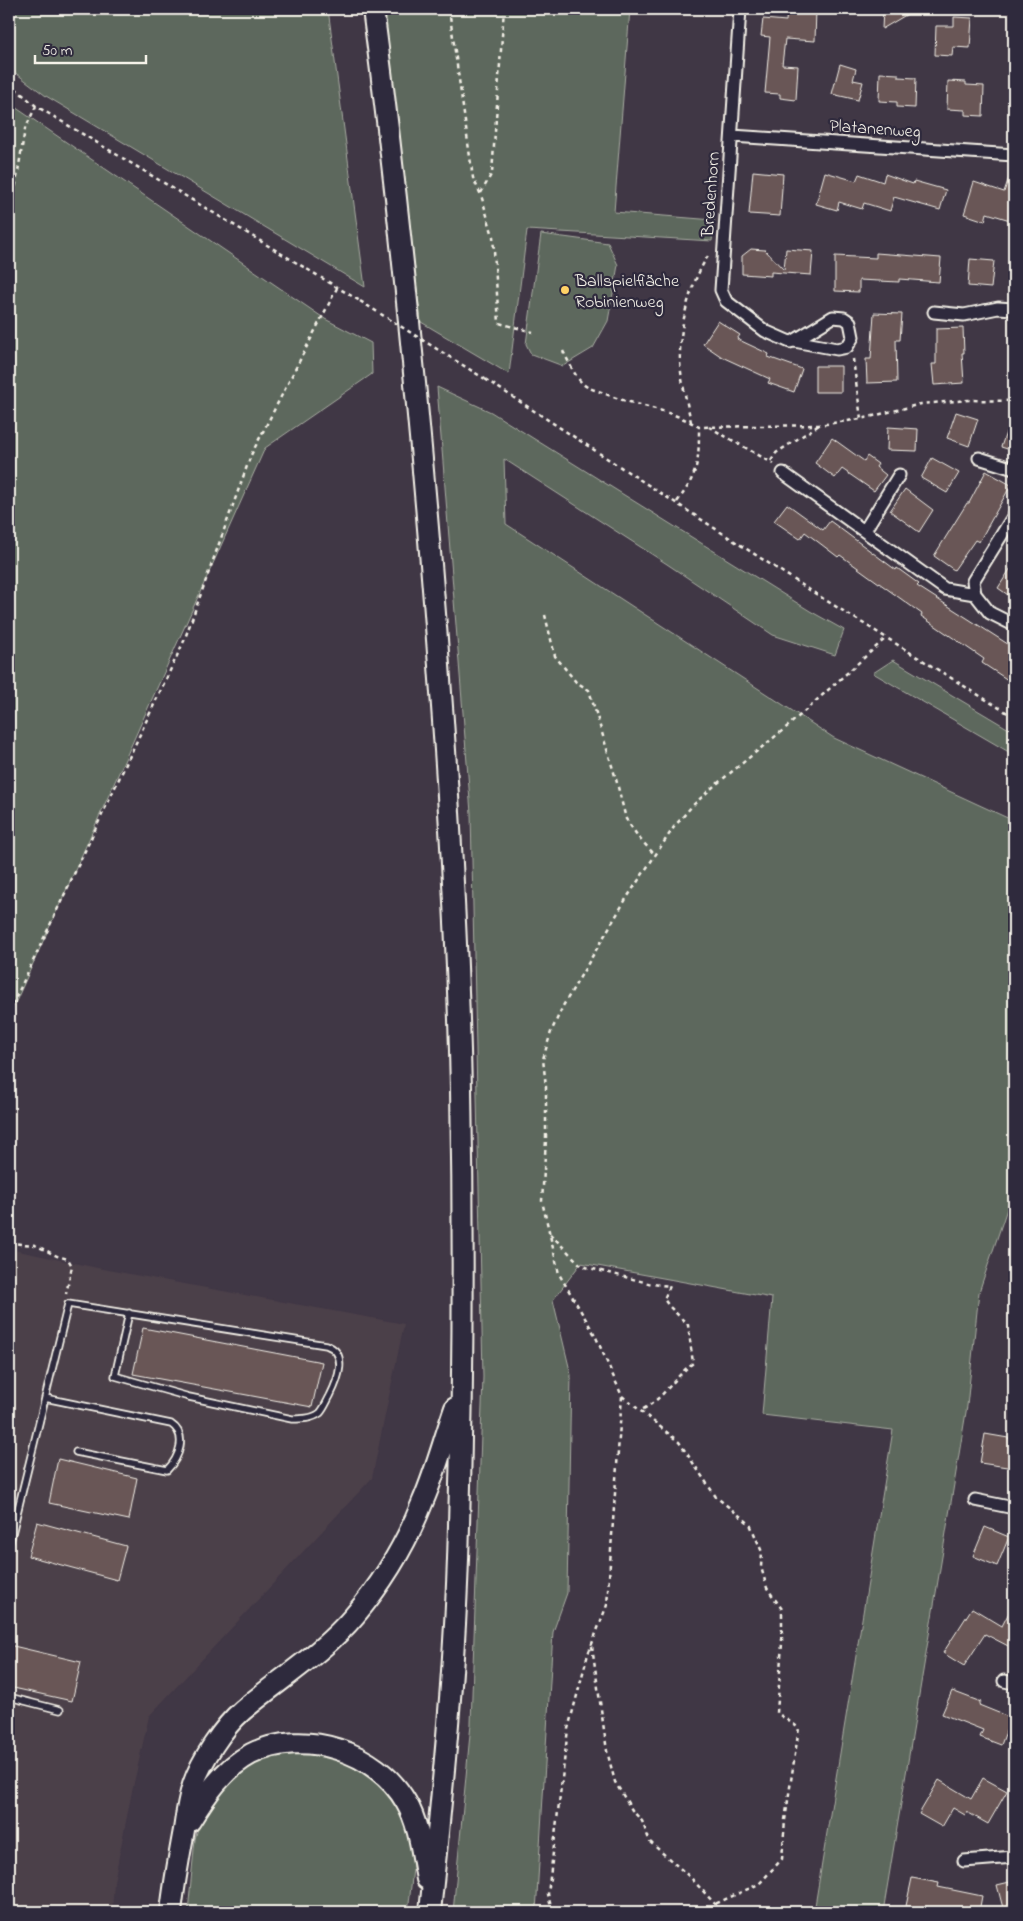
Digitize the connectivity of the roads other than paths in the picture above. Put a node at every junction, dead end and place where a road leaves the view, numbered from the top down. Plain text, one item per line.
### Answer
1 (373, 9) edge
2 (740, 9) edge
3 (732, 136) junction
4 (1014, 155) edge
5 (1014, 309) edge
6 (934, 312) dead end
7 (794, 341) junction
8 (979, 458) dead end
9 (1014, 470) edge
10 (783, 473) road end
11 (899, 475) dead end
12 (1014, 515) edge
13 (865, 530) junction
14 (975, 594) junction
15 (1014, 625) edge
16 (129, 1313) junction
17 (461, 1392) junction
18 (45, 1398) junction
19 (76, 1452) dead end
20 (975, 1500) dead end
21 (1014, 1508) edge
22 (9, 1546) edge
23 (9, 1697) edge
24 (60, 1710) dead end
25 (183, 1831) junction
26 (1014, 1857) edge
27 (964, 1861) dead end
28 (431, 1906) edge
29 (171, 1912) edge

1 - 17 highway
2 - 3 street, Bredenhorn
3 - 4 street, Platanenweg
3 - 7 street, Bredenhorn
5 - 6 street
7 - 7 street, Bredenhorn
8 - 9 street
10 - 13 street
11 - 13 street
12 - 14 street
13 - 14 street
14 - 15 street
16 - 16 lane
16 - 18 lane
17 - 25 highway
17 - 28 highway
18 - 19 lane
18 - 22 lane
20 - 21 street
23 - 24 lane
25 - 28 highway
25 - 29 highway
26 - 27 street

